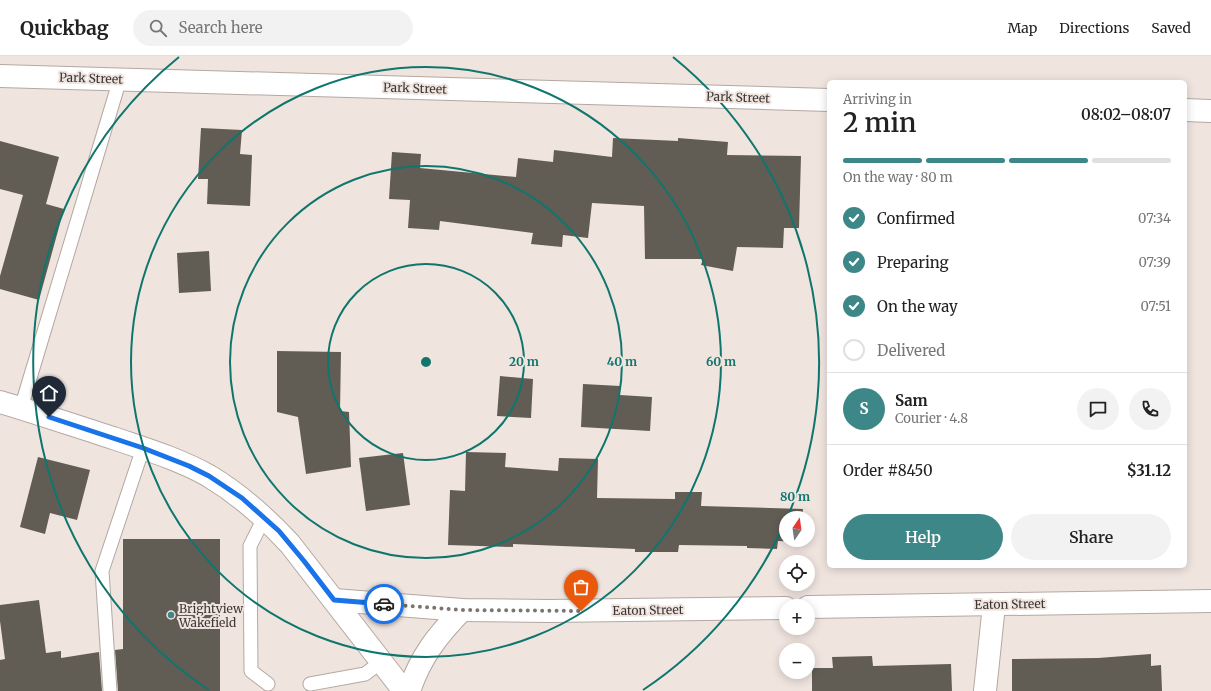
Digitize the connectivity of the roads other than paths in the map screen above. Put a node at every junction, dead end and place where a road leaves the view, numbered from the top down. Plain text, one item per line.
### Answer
1 (0, 76) edge
2 (120, 79) junction
3 (827, 100) edge
4 (1187, 110) edge
5 (1211, 111) edge
6 (0, 402) edge
7 (21, 408) junction
8 (143, 448) junction
9 (264, 518) junction
10 (334, 600) junction
11 (1211, 601) edge
12 (994, 605) junction
13 (779, 608) edge
14 (815, 608) edge
15 (462, 610) junction
16 (381, 662) junction
17 (268, 684) dead end
18 (310, 684) dead end
19 (110, 691) edge
20 (404, 691) edge
21 (409, 691) edge
22 (985, 691) edge

1 - 2 street, Park Street
2 - 3 street, Park Street
2 - 7 lane
4 - 5 street
6 - 7 street
7 - 8 street
8 - 9 street
8 - 19 lane
9 - 10 street
9 - 17 lane
10 - 15 street, Eaton Street
10 - 16 street
11 - 12 street, Eaton Street
12 - 14 street, Eaton Street
12 - 22 street
13 - 15 street, Eaton Street
15 - 21 street
16 - 18 lane
16 - 20 street

